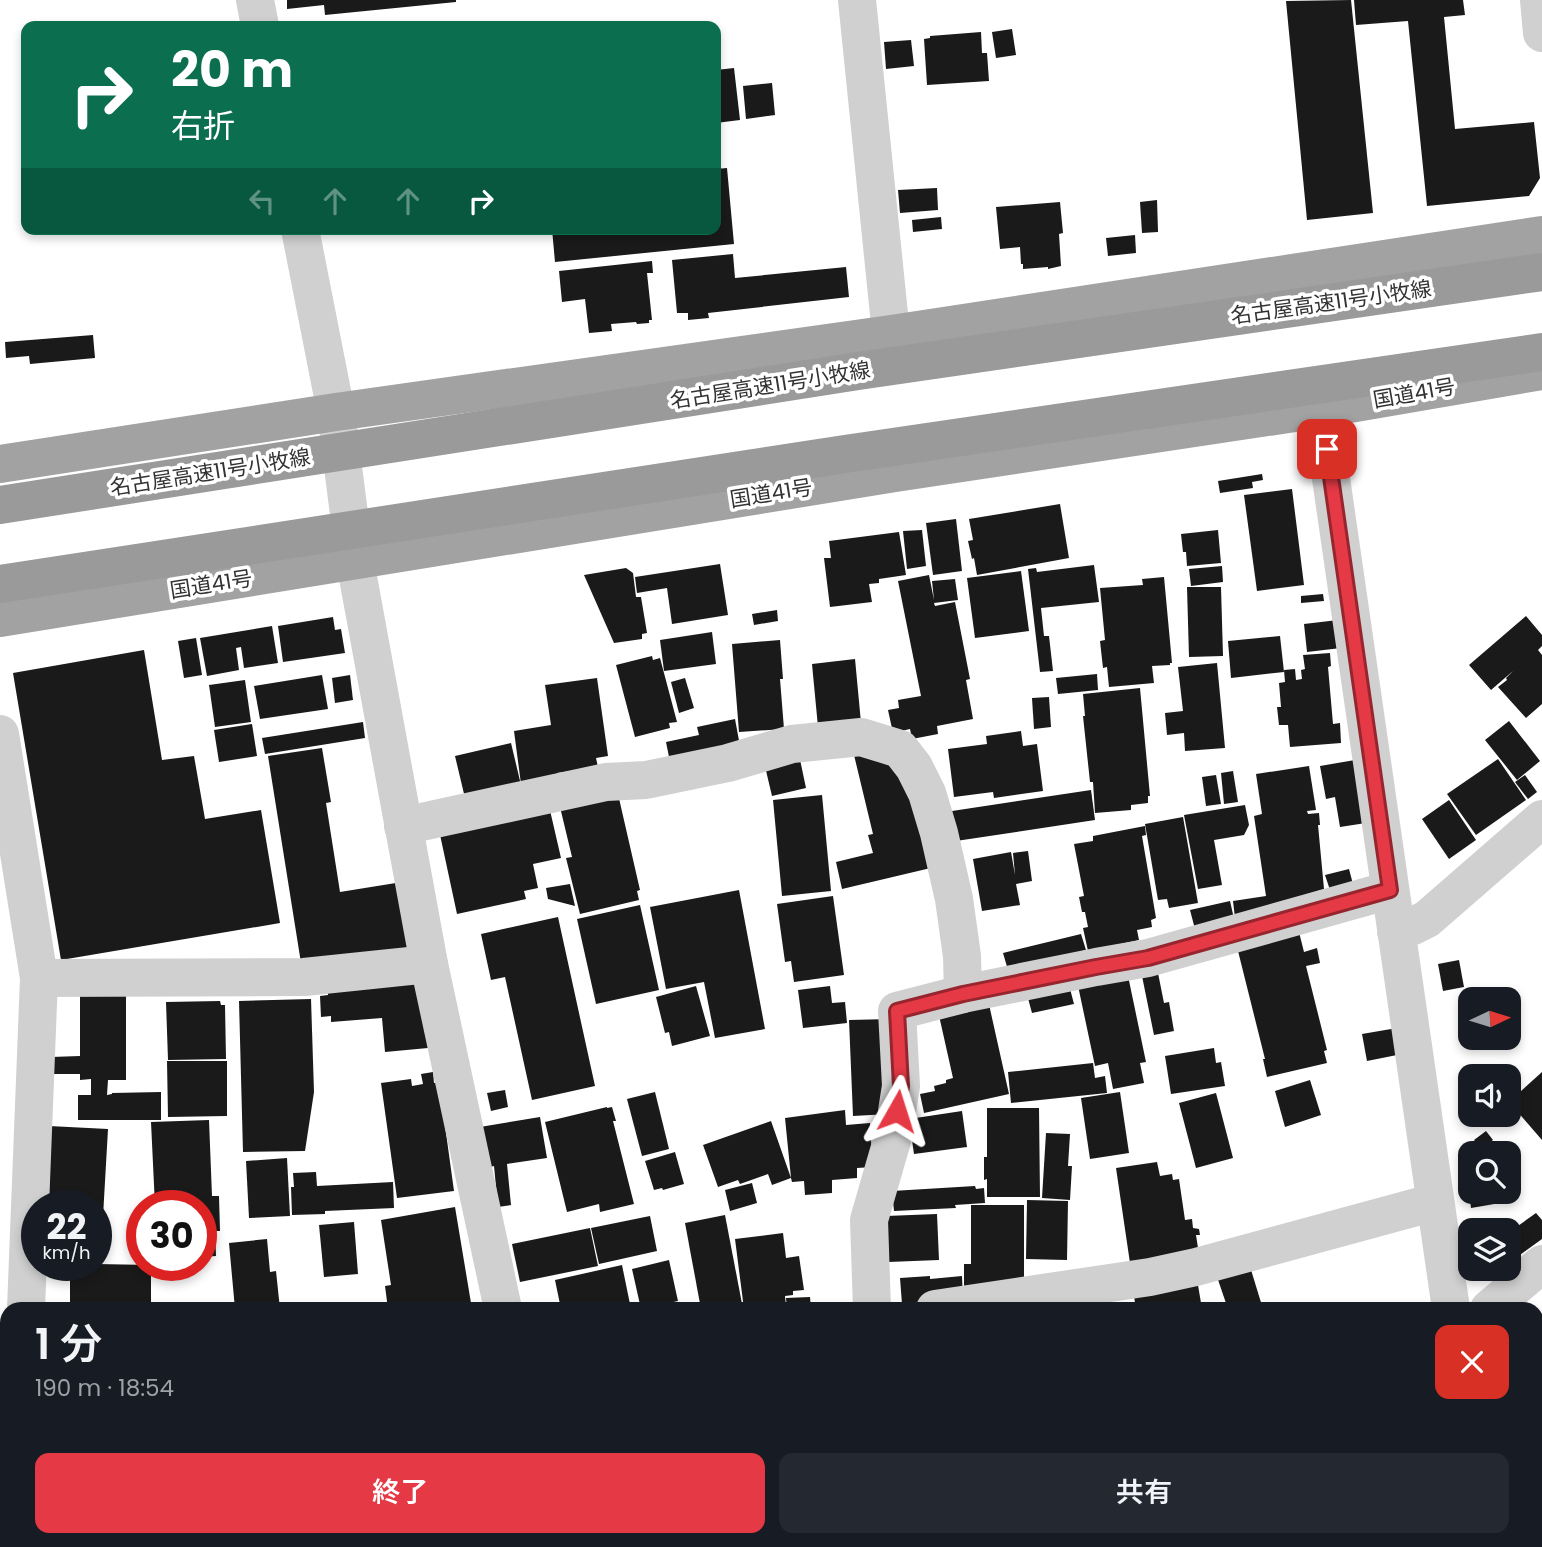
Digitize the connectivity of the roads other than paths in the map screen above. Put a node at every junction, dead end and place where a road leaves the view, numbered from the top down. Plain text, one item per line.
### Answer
1 (255, 0) edge
2 (857, 0) edge
3 (1539, 0) edge
4 (259, 21) edge
5 (1542, 33) edge
6 (1542, 234) edge
7 (301, 235) edge
8 (1542, 272) edge
9 (891, 334) junction
10 (1542, 352) edge
11 (1542, 371) edge
12 (1321, 409) junction
13 (336, 412) junction
14 (0, 464) edge
15 (0, 505) edge
16 (355, 561) junction
17 (0, 584) edge
18 (0, 618) edge
19 (0, 734) edge
20 (1542, 819) edge
21 (403, 826) junction
22 (1390, 890) junction
23 (1396, 931) junction
24 (429, 964) junction
25 (38, 978) junction
26 (963, 994) junction
27 (1435, 1202) junction
28 (1542, 1264) edge
29 (17, 1302) edge
30 (501, 1302) edge
31 (872, 1302) edge
32 (982, 1302) edge
33 (1450, 1302) edge
34 (1497, 1302) edge

1 - 4 street
2 - 9 street
3 - 5 street
6 - 9 highway
7 - 13 street
8 - 15 highway, 名古屋高速11号小牧線, bridge
9 - 13 highway
10 - 17 highway, bridge
11 - 12 highway, 国道41号
12 - 16 highway, 国道41号
12 - 22 street
13 - 14 highway
13 - 16 street
16 - 18 highway, 国道41号
16 - 21 street
19 - 25 street
20 - 23 street
21 - 24 street
21 - 26 street
22 - 23 street
22 - 26 street
23 - 27 street
24 - 25 street
24 - 30 street
25 - 29 street
26 - 31 street
27 - 32 street
27 - 33 street
28 - 34 street

